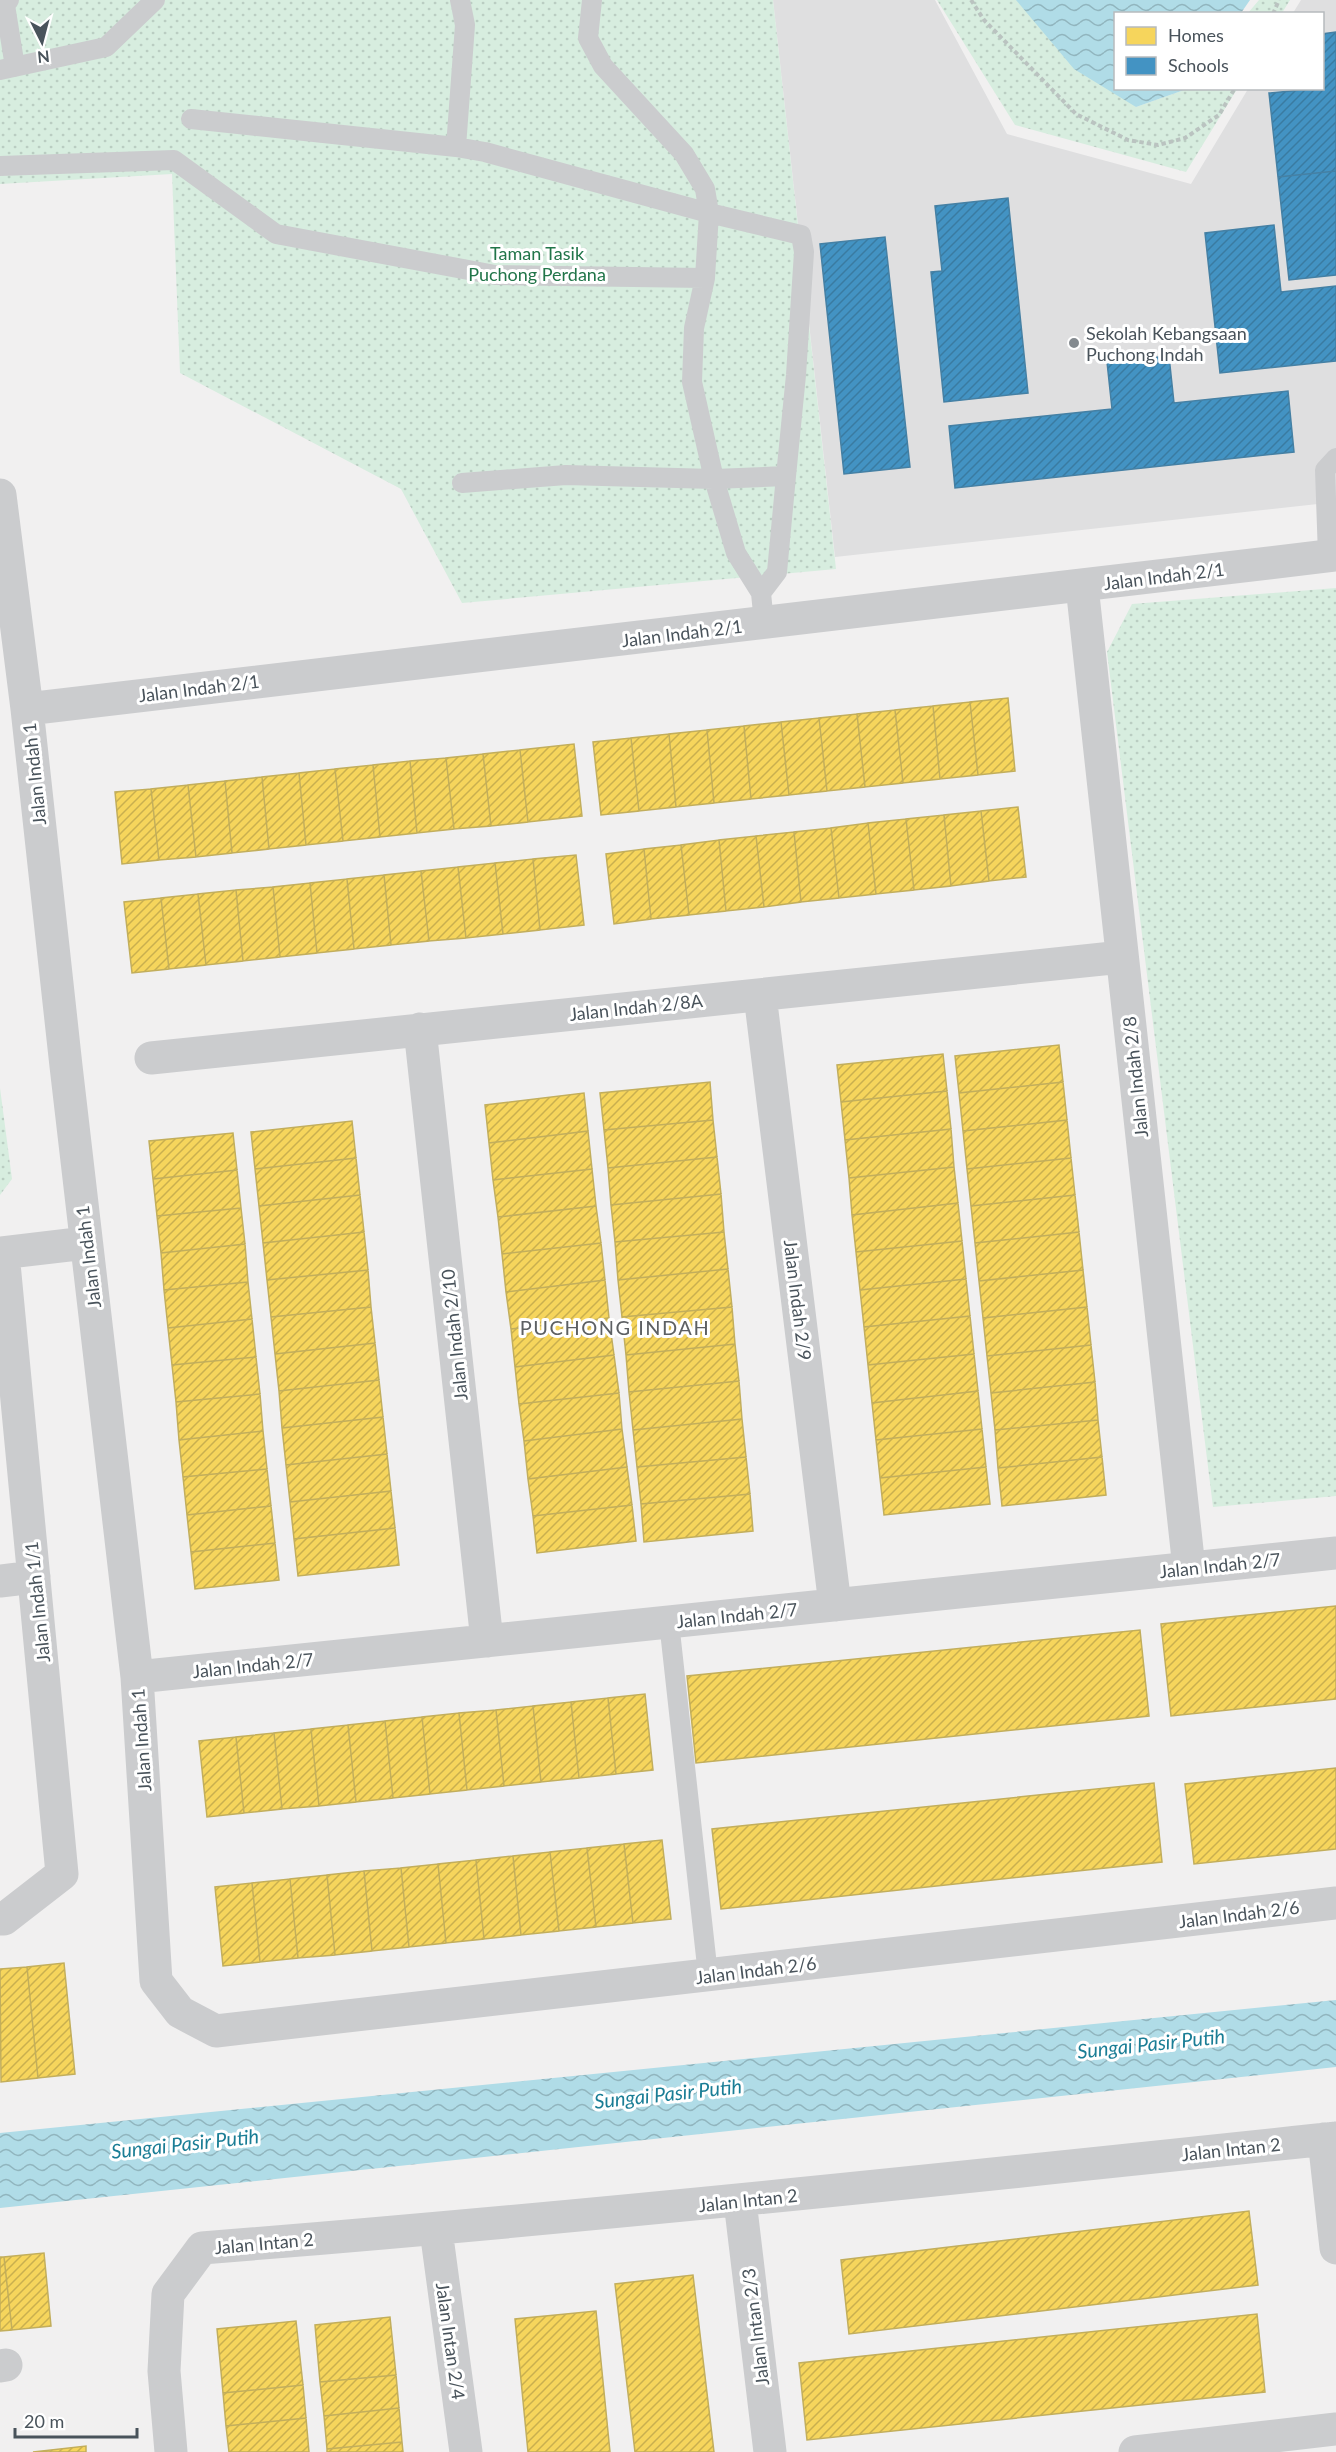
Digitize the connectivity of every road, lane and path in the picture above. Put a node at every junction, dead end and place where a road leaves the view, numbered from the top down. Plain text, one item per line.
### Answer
1 (9, 0) edge
2 (155, 0) edge
3 (460, 0) edge
4 (592, 0) edge
5 (971, 0) edge
6 (7, 69) edge
7 (1234, 90) edge
8 (191, 118) dead end
9 (456, 147) junction
10 (0, 166) edge
11 (709, 213) junction
12 (705, 278) junction
13 (1336, 458) edge
14 (786, 476) junction
15 (714, 479) junction
16 (462, 483) dead end
17 (0, 495) edge
18 (1332, 556) edge
19 (1082, 586) junction
20 (763, 608) junction
21 (27, 709) junction
22 (1122, 957) junction
23 (760, 995) junction
24 (420, 1029) junction
25 (151, 1058) dead end
26 (86, 1244) junction
27 (2, 1253) edge
28 (1336, 1553) edge
29 (1189, 1568) junction
30 (34, 1577) junction
31 (0, 1581) edge
32 (835, 1605) junction
33 (669, 1622) junction
34 (487, 1641) junction
35 (137, 1677) junction
36 (1336, 1903) edge
37 (0, 1919) edge
38 (708, 1975) junction
39 (180, 2012) joint
40 (1330, 2138) edge
41 (740, 2201) junction
42 (436, 2230) junction
43 (1336, 2248) edge
44 (1336, 2429) edge
45 (171, 2452) edge
46 (466, 2452) edge
47 (770, 2452) edge
48 (1135, 2452) edge

1 - 6 lane
2 - 6 lane
3 - 9 lane
4 - 11 lane
5 - 7 path
8 - 9 lane
9 - 11 lane
10 - 12 lane
11 - 12 lane
11 - 14 lane
12 - 15 lane
13 - 18 lane
14 - 15 lane
14 - 20 lane
15 - 16 lane
15 - 20 lane
17 - 21 street, Jalan Indah 1
18 - 19 street, Jalan Indah 2/1
19 - 20 street, Jalan Indah 2/1
19 - 22 street, Jalan Indah 2/8
20 - 21 street, Jalan Indah 2/1
21 - 26 street, Jalan Indah 1
22 - 23 street, Jalan Indah 2/8A
22 - 29 street, Jalan Indah 2/8
23 - 24 street, Jalan Indah 2/8A
23 - 32 street, Jalan Indah 2/9
24 - 25 street, Jalan Indah 2/8A
24 - 34 street, Jalan Indah 2/10
26 - 27 street
26 - 35 street, Jalan Indah 1
27 - 30 street, Jalan Indah 1/1
28 - 29 street, Jalan Indah 2/7
29 - 32 street, Jalan Indah 2/7
30 - 31 street
30 - 37 street, Jalan Indah 1/1
32 - 33 street, Jalan Indah 2/7
33 - 34 street, Jalan Indah 2/7
33 - 38 lane
34 - 35 street, Jalan Indah 2/7
35 - 39 street, Jalan Indah 1
36 - 38 street, Jalan Indah 2/6
38 - 39 street, Jalan Indah 2/6
40 - 41 street, Jalan Intan 2
40 - 43 street
41 - 42 street, Jalan Intan 2
41 - 47 street, Jalan Intan 2/3
42 - 45 street, Jalan Intan 2
42 - 46 street, Jalan Intan 2/4
44 - 48 street

